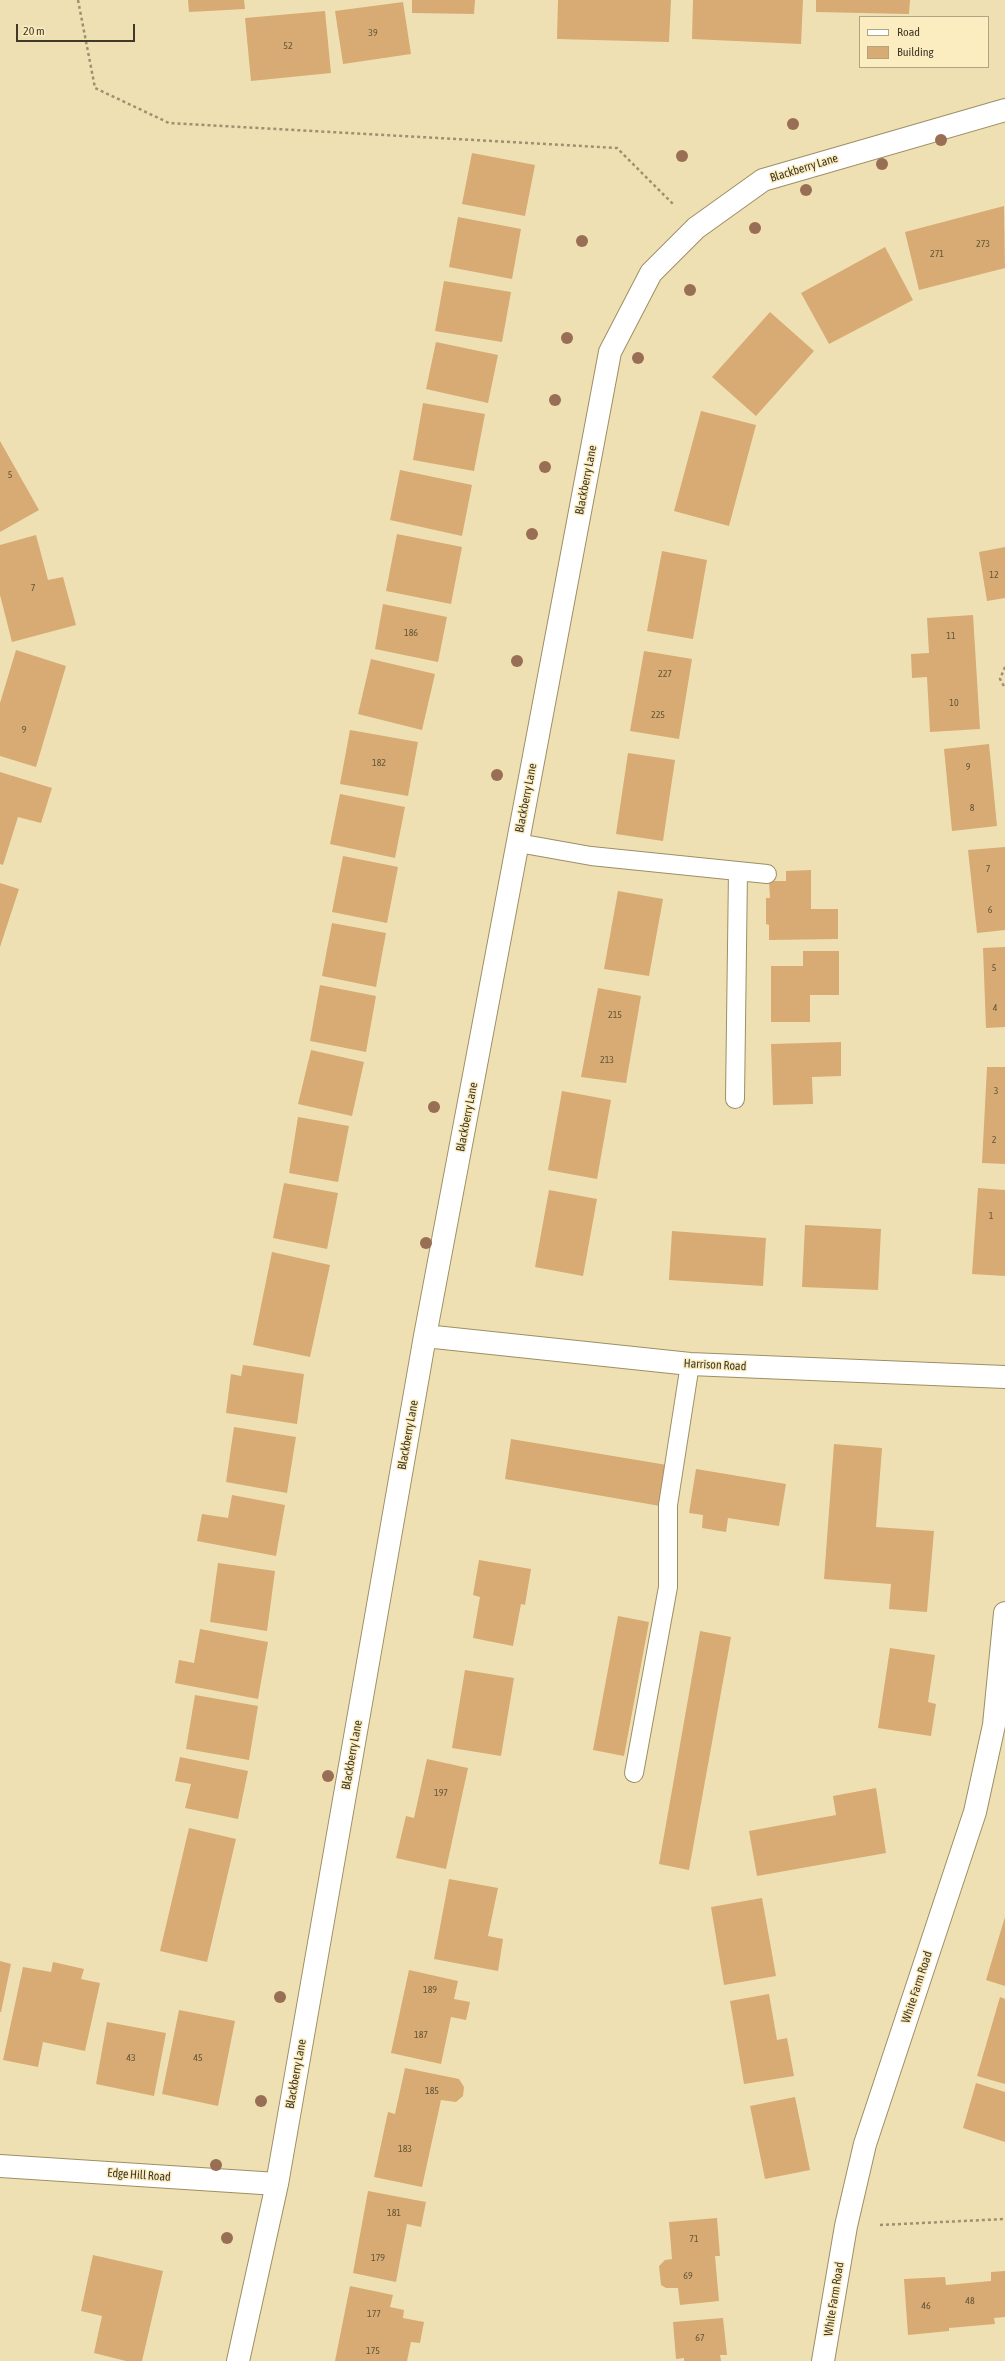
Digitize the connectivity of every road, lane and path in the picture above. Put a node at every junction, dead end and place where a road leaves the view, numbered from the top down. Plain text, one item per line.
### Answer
1 (78, 0) edge
2 (1005, 110) edge
3 (696, 228) junction
4 (1005, 667) edge
5 (1005, 688) edge
6 (518, 843) junction
7 (738, 871) junction
8 (768, 874) dead end
9 (735, 1099) dead end
10 (425, 1336) junction
11 (690, 1364) junction
12 (1005, 1377) edge
13 (1005, 1613) edge
14 (1000, 1726) edge
15 (634, 1773) dead end
16 (0, 2166) edge
17 (277, 2184) junction
18 (1005, 2219) edge
19 (846, 2226) junction
20 (238, 2361) edge
21 (823, 2361) edge

1 - 3 path
2 - 3 street, Blackberry Lane
3 - 6 street, Blackberry Lane
4 - 5 path
6 - 7 lane
6 - 10 street, Blackberry Lane
7 - 8 lane
7 - 9 lane
10 - 11 street, Harrison Road
10 - 17 street, Blackberry Lane
11 - 12 street, Harrison Road
11 - 15 lane
13 - 14 street, White Farm Road
14 - 19 street, White Farm Road
16 - 17 street, Edge Hill Road
17 - 20 street, Blackberry Lane
18 - 19 path
19 - 21 street, White Farm Road

